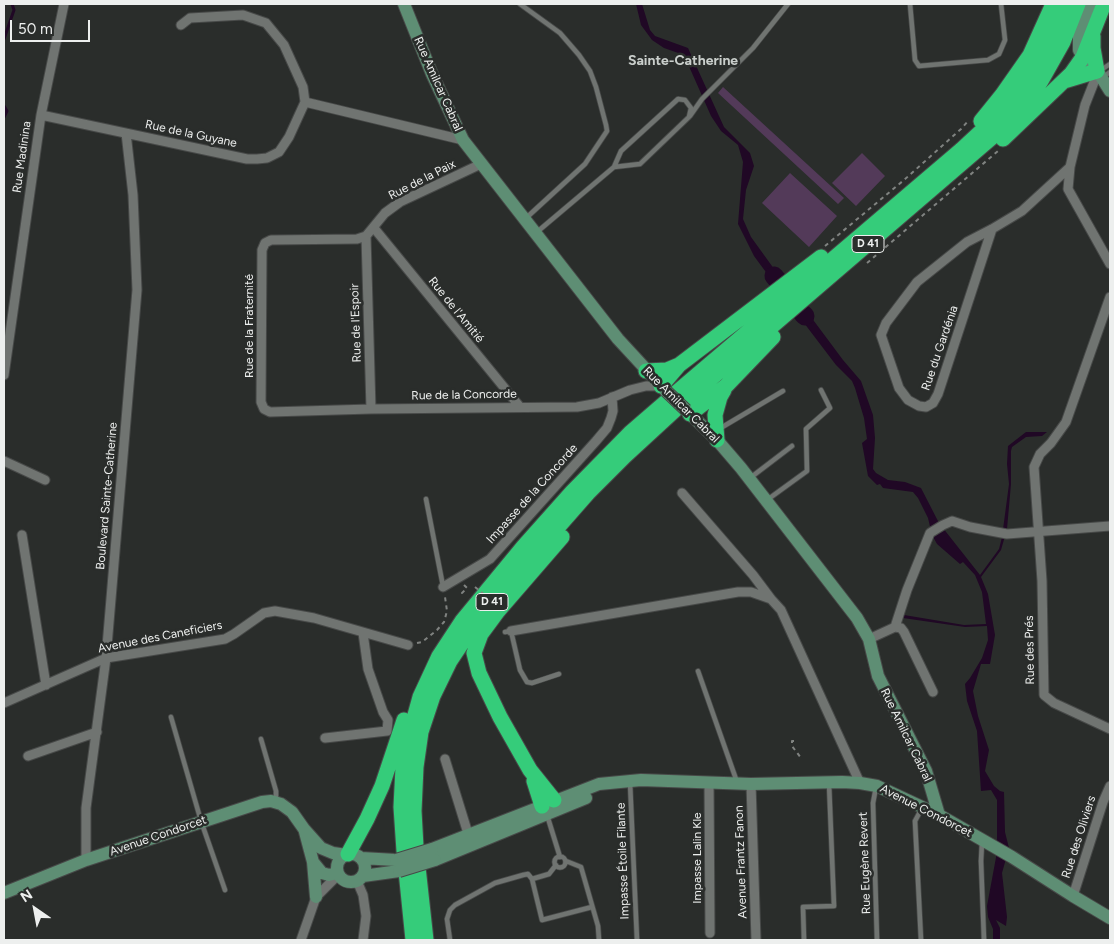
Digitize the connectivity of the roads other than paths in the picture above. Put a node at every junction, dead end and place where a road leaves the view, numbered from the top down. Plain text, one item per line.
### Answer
1 (64, 4) edge
2 (404, 4) edge
3 (520, 4) edge
4 (788, 4) edge
5 (910, 4) edge
6 (1001, 4) edge
7 (1053, 4) edge
8 (1065, 4) edge
9 (1078, 4) edge
10 (1090, 4) edge
11 (1104, 4) edge
12 (181, 25) dead end
13 (1093, 32) junction
14 (1083, 56) junction
15 (1103, 72) edge
16 (1064, 81) junction
17 (1110, 91) edge
18 (305, 102) junction
19 (41, 115) junction
20 (689, 117) junction
21 (126, 133) junction
22 (463, 140) junction
23 (481, 164) junction
24 (614, 167) junction
25 (1070, 167) junction
26 (908, 194) junction
27 (908, 211) junction
28 (525, 219) junction
29 (894, 222) junction
30 (873, 224) junction
31 (374, 228) junction
32 (992, 229) junction
33 (536, 233) junction
34 (366, 236) junction
35 (1110, 264) edge
36 (1110, 297) edge
37 (678, 365) junction
38 (646, 371) junction
39 (4, 375) edge
40 (726, 386) junction
41 (821, 390) dead end
42 (783, 391) dead end
43 (612, 397) junction
44 (676, 402) junction
45 (520, 407) junction
46 (264, 409) joint
47 (371, 409) junction
48 (717, 435) junction
49 (792, 446) dead end
50 (4, 461) edge
51 (749, 479) junction
52 (45, 480) dead end
53 (682, 493) dead end
54 (426, 499) dead end
55 (766, 501) junction
56 (1110, 526) edge
57 (1040, 530) junction
58 (22, 536) dead end
59 (443, 587) joint
60 (771, 599) junction
61 (462, 621) junction
62 (896, 627) junction
63 (508, 632) joint
64 (362, 633) junction
65 (870, 639) junction
66 (408, 645) road end
67 (106, 658) junction
68 (698, 672) dead end
69 (559, 674) dead end
70 (46, 684) junction
71 (933, 692) dead end
72 (4, 703) edge
73 (171, 716) dead end
74 (1110, 729) edge
75 (97, 732) junction
76 (325, 738) dead end
77 (261, 739) dead end
78 (28, 756) dead end
79 (445, 759) dead end
80 (630, 780) junction
81 (829, 782) junction
82 (709, 783) junction
83 (738, 783) junction
84 (860, 783) junction
85 (751, 784) junction
86 (876, 786) junction
87 (1110, 786) edge
88 (276, 803) junction
89 (548, 806) junction
90 (922, 807) junction
91 (939, 815) junction
92 (201, 821) junction
93 (304, 830) junction
94 (470, 840) junction
95 (984, 841) junction
96 (352, 856) junction
97 (560, 857) junction
98 (86, 860) junction
99 (407, 861) junction
100 (313, 862) junction
101 (566, 862) junction
102 (556, 865) junction
103 (338, 874) junction
104 (360, 878) junction
105 (532, 879) junction
106 (225, 890) dead end
107 (4, 893) edge
108 (1073, 896) junction
109 (316, 897) junction
110 (592, 907) junction
111 (1110, 918) edge
112 (710, 933) dead end
113 (300, 940) edge
114 (363, 940) edge
115 (413, 940) edge
116 (426, 940) edge
117 (450, 940) edge
118 (599, 940) edge
119 (636, 940) edge
120 (756, 940) edge
121 (804, 940) edge
122 (877, 940) edge
123 (921, 940) edge
124 (984, 940) edge

1 - 19 street, Rue Madinina
2 - 22 main road, Rue Amilcar Cabral
3 - 28 lane
4 - 20 lane
5 - 6 lane
7 - 26 highway
8 - 26 highway, D 41
9 - 27 highway, D 41
10 - 14 main road
11 - 13 highway
12 - 18 street
13 - 14 highway
13 - 15 highway
14 - 15 main road
14 - 16 highway
15 - 16 highway
15 - 17 main road
15 - 25 street
16 - 27 highway
18 - 21 street, Rue de la Guyane
18 - 22 street
19 - 21 street, Rue de la Guyane
19 - 39 street, Rue Madinina
20 - 24 lane
20 - 24 lane
21 - 67 street, Boulevard Sainte-Catherine
22 - 23 main road, Rue Amilcar Cabral
23 - 28 main road, Rue Amilcar Cabral
23 - 31 street, Rue de la Paix
24 - 33 lane
25 - 32 street, Rue du Gardénia
25 - 35 street
26 - 30 highway, D 41
27 - 29 highway, D 41
28 - 33 main road, Rue Amilcar Cabral
29 - 40 highway
29 - 44 highway, D 41
30 - 37 highway
30 - 44 highway, D 41
31 - 34 street, Rue de la Paix
31 - 45 street, Rue de l'Amitié
32 - 32 street, Rue du Gardénia
33 - 38 main road, Rue Amilcar Cabral
34 - 46 street, Rue de la Fraternité
34 - 47 street, Rue de l'Espoir
36 - 57 street
37 - 38 highway
37 - 44 highway
38 - 44 main road, Rue Amilcar Cabral
40 - 44 highway
40 - 48 highway
41 - 55 lane
42 - 48 lane
43 - 44 street, Rue de la Concorde
43 - 45 street, Rue de la Concorde
43 - 59 street, Impasse de la Concorde
44 - 48 main road, Rue Amilcar Cabral
44 - 61 highway, D 41
44 - 89 highway
44 - 99 highway, D 41
45 - 47 street, Rue de la Concorde
46 - 47 street, Rue de la Concorde
48 - 51 main road, Rue Amilcar Cabral
49 - 51 lane
50 - 52 street
51 - 55 main road, Rue Amilcar Cabral
53 - 60 street
54 - 59 lane
55 - 65 main road, Rue Amilcar Cabral
56 - 57 street
57 - 62 street
57 - 74 street, Rue des Prés
58 - 70 street
60 - 63 street
60 - 84 street
61 - 96 highway
61 - 99 highway, D 41
62 - 65 street
62 - 71 street
63 - 69 lane
64 - 66 street, Avenue des Caneficiers
64 - 67 street, Avenue des Caneficiers
64 - 76 street
65 - 91 main road, Rue Amilcar Cabral
67 - 70 street, Avenue des Caneficiers
67 - 75 street, Boulevard Sainte-Catherine
68 - 83 lane
70 - 72 street, Avenue des Caneficiers
73 - 92 lane
75 - 78 street
75 - 98 street, Boulevard Sainte-Catherine
77 - 88 lane
79 - 94 street
80 - 82 main road, Avenue Condorcet
80 - 89 main road, Avenue Condorcet
80 - 119 lane, Impasse Étoile Filante
81 - 84 main road, Avenue Condorcet
81 - 85 main road, Avenue Condorcet
81 - 121 lane
82 - 83 main road, Avenue Condorcet
82 - 112 street, Impasse Lalin Kle
83 - 85 main road, Avenue Condorcet
84 - 86 main road, Avenue Condorcet
85 - 120 street, Avenue Frantz Fanon
86 - 90 main road, Avenue Condorcet
86 - 122 lane, Rue Eugène Revert
87 - 108 street, Rue des Oliviers
88 - 92 main road, Avenue Condorcet
88 - 93 main road, Avenue Condorcet
89 - 94 main road, Avenue Condorcet
89 - 97 lane
90 - 91 main road, Avenue Condorcet
90 - 123 lane
91 - 95 main road, Avenue Condorcet
92 - 98 main road, Avenue Condorcet
92 - 106 lane
93 - 96 main road, Avenue Condorcet
93 - 100 main road, Avenue Condorcet
94 - 99 main road, Avenue Condorcet, bridge
95 - 108 main road, Avenue Condorcet
95 - 124 lane
96 - 99 main road, Avenue Condorcet
96 - 103 main road
96 - 104 main road
97 - 101 lane
97 - 102 lane
98 - 107 main road, Avenue Condorcet
99 - 104 main road, Avenue Condorcet
99 - 115 highway, D 41
99 - 116 highway, D 41
100 - 103 main road
100 - 109 main road, Avenue Condorcet
101 - 102 lane
101 - 110 lane
102 - 105 lane
103 - 104 main road
103 - 109 street
104 - 114 street
105 - 110 lane
105 - 117 lane
108 - 111 main road, Avenue Condorcet
109 - 113 street
110 - 118 lane

